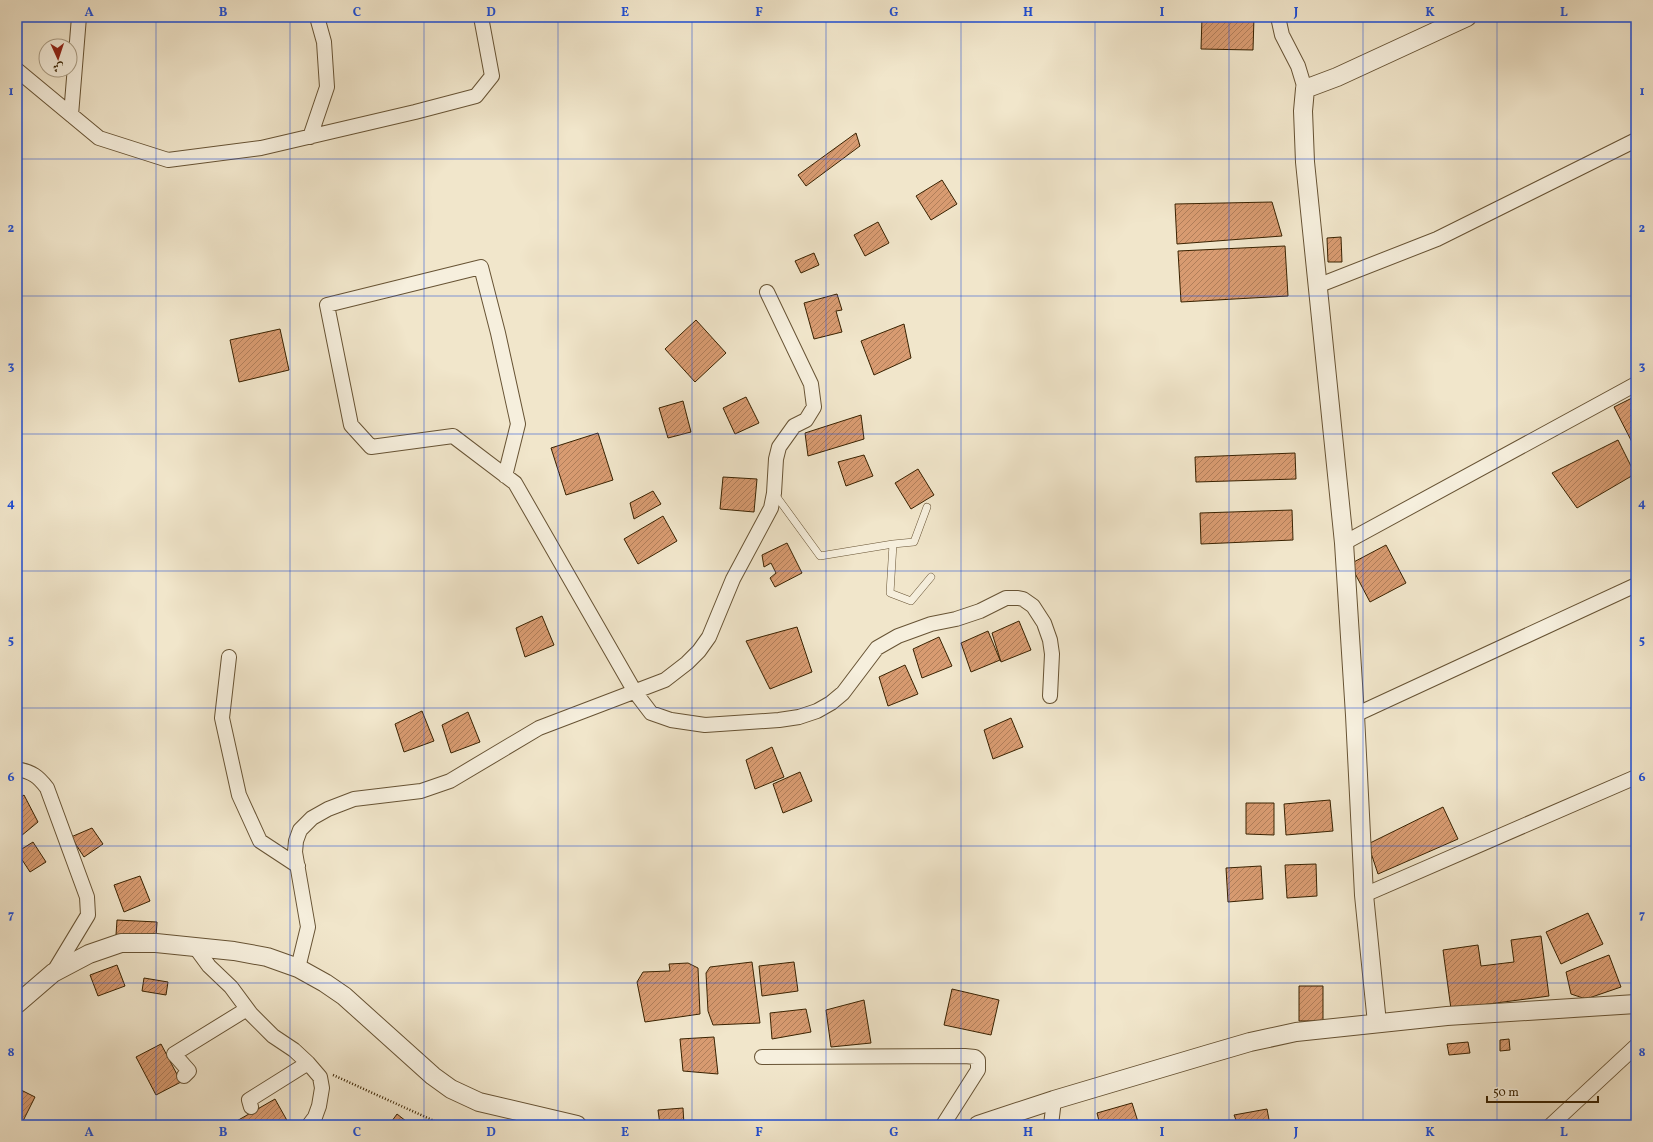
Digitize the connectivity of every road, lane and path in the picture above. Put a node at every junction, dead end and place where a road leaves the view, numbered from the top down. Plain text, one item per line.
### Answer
1 (78, 17) edge
2 (317, 17) edge
3 (481, 17) edge
4 (1278, 17) edge
5 (1467, 17) edge
6 (17, 70) edge
7 (1305, 89) junction
8 (71, 115) junction
9 (310, 137) junction
10 (1636, 140) edge
11 (1317, 286) junction
12 (767, 292) dead end
13 (1636, 384) edge
14 (505, 476) junction
15 (774, 493) junction
16 (927, 507) dead end
17 (1344, 543) junction
18 (893, 544) junction
19 (931, 577) dead end
20 (1636, 585) edge
21 (229, 657) dead end
22 (635, 692) junction
23 (1050, 696) dead end
24 (1355, 715) junction
25 (17, 770) edge
26 (1636, 777) edge
27 (298, 866) junction
28 (1364, 895) junction
29 (195, 947) junction
30 (298, 968) junction
31 (53, 973) junction
32 (17, 1004) edge
33 (1636, 1004) edge
34 (247, 1009) junction
35 (1377, 1023) junction
36 (1636, 1046) edge
37 (762, 1057) dead end
38 (308, 1064) junction
39 (184, 1076) dead end
40 (1054, 1100) junction
41 (251, 1107) dead end
42 (309, 1125) edge
43 (444, 1125) edge
44 (577, 1125) edge
45 (943, 1125) edge
46 (978, 1125) edge
47 (1051, 1125) edge
48 (1551, 1125) edge

1 - 8 street
2 - 9 street
3 - 9 street
4 - 7 street
5 - 7 street
6 - 8 street
7 - 11 street
8 - 9 street
10 - 11 street
11 - 17 street
12 - 15 street
13 - 17 street
14 - 14 street
14 - 22 street
15 - 18 lane
15 - 22 street
16 - 18 lane
17 - 24 street
18 - 19 lane
20 - 24 street
21 - 27 street
22 - 23 street
22 - 27 street
24 - 28 street
25 - 31 street
26 - 28 street
27 - 30 street
28 - 35 street
29 - 30 street
29 - 31 street
29 - 34 street
30 - 44 street
31 - 32 street
33 - 35 street
34 - 38 street
34 - 39 street
35 - 40 street
36 - 48 street
37 - 45 street
38 - 41 street
38 - 42 street
38 - 43 path
40 - 46 street
40 - 47 street

